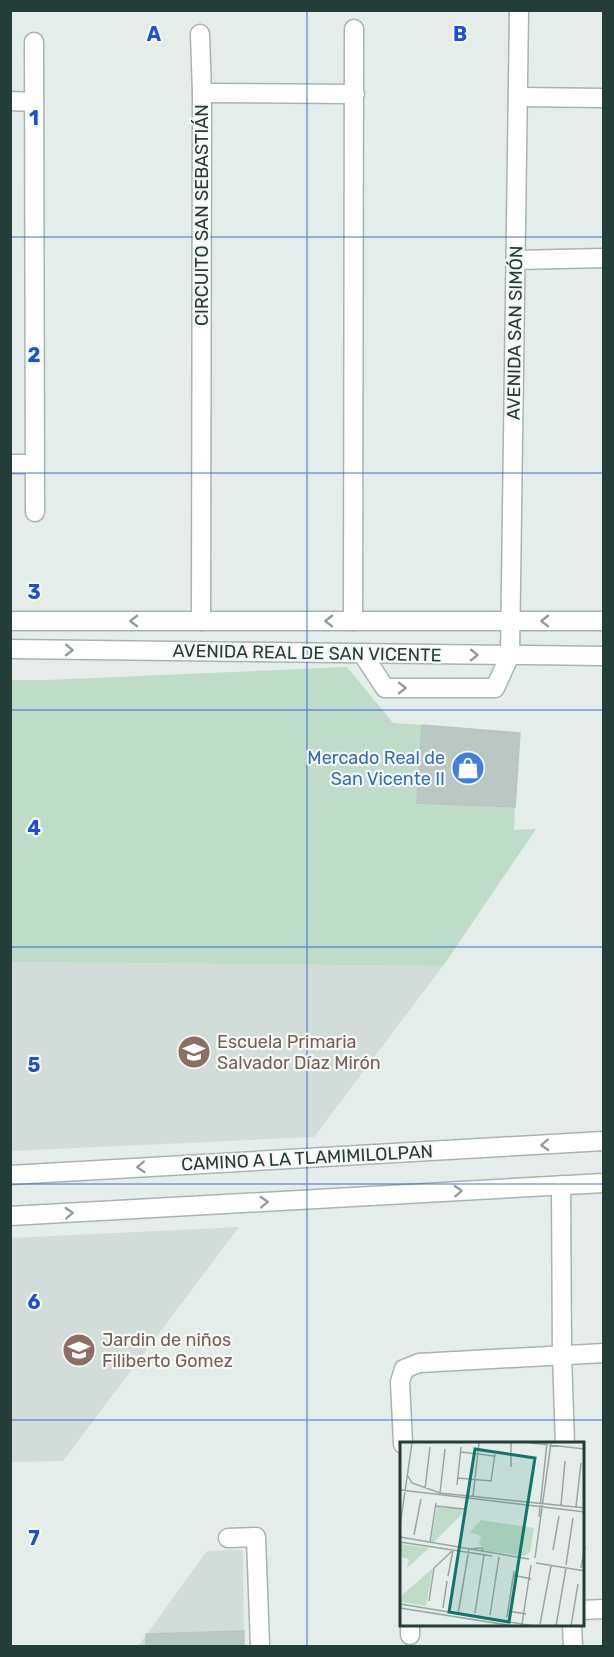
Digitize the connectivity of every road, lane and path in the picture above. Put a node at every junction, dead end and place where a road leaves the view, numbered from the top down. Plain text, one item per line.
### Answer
1 (519, 10) edge
2 (354, 29) dead end
3 (200, 34) dead end
4 (34, 42) dead end
5 (202, 93) junction
6 (355, 94) junction
7 (518, 97) junction
8 (603, 98) edge
9 (10, 101) edge
10 (34, 102) junction
11 (603, 258) edge
12 (516, 260) junction
13 (10, 464) edge
14 (34, 464) junction
15 (35, 512) dead end
16 (10, 621) edge
17 (201, 621) junction
18 (353, 621) junction
19 (511, 621) junction
20 (603, 621) edge
21 (10, 649) edge
22 (362, 653) junction
23 (510, 655) junction
24 (603, 656) edge
25 (603, 1142) edge
26 (10, 1174) edge
27 (603, 1183) edge
28 (561, 1185) junction
29 (10, 1216) edge
30 (603, 1353) edge
31 (562, 1356) junction
32 (403, 1442) edge
33 (565, 1442) edge
34 (228, 1538) dead end
35 (603, 1609) edge
36 (584, 1610) edge
37 (572, 1627) edge
38 (260, 1647) edge
39 (573, 1647) edge

1 - 7 street, AVENIDA SAN SIMÓN
2 - 6 street
3 - 5 street
4 - 10 street
5 - 6 street, CIRCUITO SAN SEBASTIÁN
5 - 17 street, CIRCUITO SAN SEBASTIÁN
6 - 18 street
7 - 8 street
7 - 12 street, AVENIDA SAN SIMÓN
9 - 10 street
10 - 14 street
11 - 12 street
12 - 19 street, AVENIDA SAN SIMÓN
13 - 14 street
14 - 15 street
17 -> 16 street, AVENIDA REAL DE SAN VICENTE
18 -> 17 street, AVENIDA REAL DE SAN VICENTE
18 - 19 street, AVENIDA REAL DE SAN VICENTE
20 -> 19 street, AVENIDA REAL DE SAN VICENTE
19 - 23 street, AVENIDA SAN SIMÓN
21 -> 22 street, AVENIDA REAL DE SAN VICENTE
22 -> 23 street, AVENIDA REAL DE SAN VICENTE
22 -> 23 street
23 - 24 street, AVENIDA REAL DE SAN VICENTE
25 -> 26 street, CAMINO A LA TLAMIMILOLPAN
27 - 28 street
29 -> 28 street
28 - 31 street
30 - 31 street
31 - 32 street
31 - 33 street
34 - 38 street
35 - 36 street
37 - 39 street

